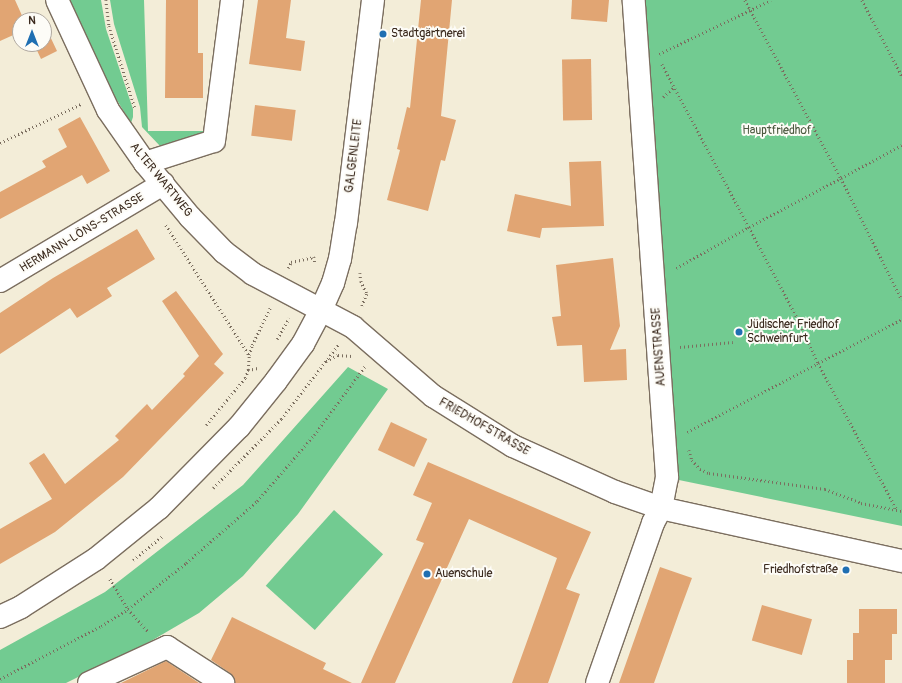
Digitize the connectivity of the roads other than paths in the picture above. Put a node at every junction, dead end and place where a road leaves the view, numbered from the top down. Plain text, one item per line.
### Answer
1 (57, 0) edge
2 (232, 0) edge
3 (373, 0) edge
4 (634, 0) edge
5 (145, 162) junction
6 (157, 188) junction
7 (0, 282) edge
8 (321, 310) junction
9 (661, 508) junction
10 (902, 561) edge
11 (0, 617) edge
12 (89, 683) edge
13 (223, 683) edge
14 (597, 683) edge

1 - 5 street, ALTER WARTWEG
2 - 5 street
3 - 8 street, GALGENLEITE
4 - 9 street, AUENSTRASSE
5 - 6 street, ALTER WARTWEG
6 - 7 street, HERMANN-LÖNS-STRASSE
6 - 8 street, ALTER WARTWEG
8 - 9 street, FRIEDHOFSTRASSE
8 - 11 street, GALGENLEITE
9 - 10 street, FRIEDHOFSTRASSE
9 - 14 street, AUENSTRASSE
12 - 13 street

